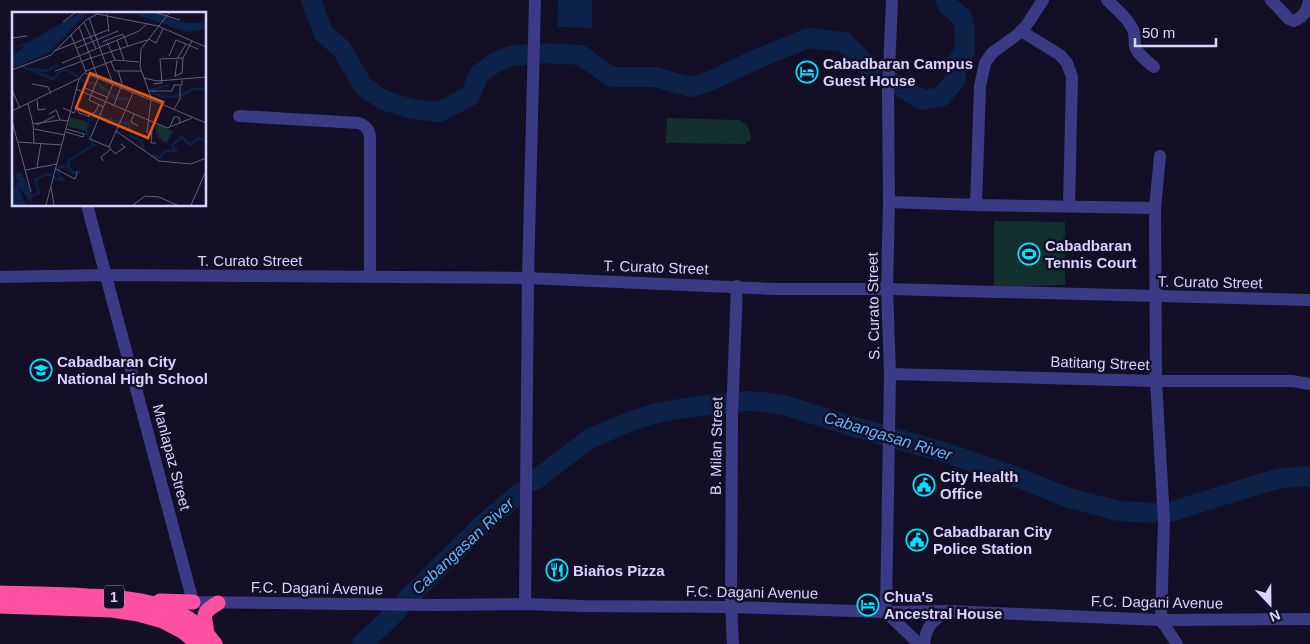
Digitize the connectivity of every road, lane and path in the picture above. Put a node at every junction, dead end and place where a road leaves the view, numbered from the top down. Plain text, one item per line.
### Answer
1 (535, 0) edge
2 (892, 0) edge
3 (1043, 0) edge
4 (1107, 0) edge
5 (1271, 0) edge
6 (1309, 0) edge
7 (1021, 31) junction
8 (1154, 67) dead end
9 (238, 116) dead end
10 (1160, 156) dead end
11 (889, 202) junction
12 (976, 205) junction
13 (87, 206) edge
14 (1069, 206) junction
15 (1155, 208) junction
16 (106, 276) junction
17 (0, 277) edge
18 (370, 277) junction
19 (528, 278) junction
20 (737, 286) junction
21 (887, 289) junction
22 (1155, 297) junction
23 (1310, 300) edge
24 (890, 374) junction
25 (1156, 381) junction
26 (1310, 384) edge
27 (0, 593) edge
28 (140, 601) junction
29 (193, 602) junction
30 (218, 602) junction
31 (525, 604) junction
32 (0, 606) edge
33 (731, 607) junction
34 (948, 611) junction
35 (886, 612) junction
36 (1310, 619) edge
37 (1161, 620) junction
38 (207, 640) edge
39 (732, 644) edge
40 (919, 644) edge
41 (924, 644) edge
42 (1177, 644) edge

1 - 19 street
2 - 11 street, S. Curato Street
3 - 7 street
4 - 8 street
5 - 6 street
7 - 12 street
7 - 14 street
9 - 18 street
10 - 15 street
11 - 12 street
11 - 21 street, S. Curato Street
12 - 14 street
13 - 16 street, Manlapaz Street
14 - 15 street
15 - 22 street
16 - 17 street, T. Curato Street
16 - 18 street, T. Curato Street
16 - 29 street, Manlapaz Street
18 - 19 street, T. Curato Street
19 - 20 street, T. Curato Street
19 - 31 street
20 - 21 street, T. Curato Street
20 - 33 street, B. Milan Street
21 - 22 street, T. Curato Street
21 - 24 street, S. Curato Street
22 - 23 street, T. Curato Street
22 - 25 street
24 - 25 street, Batitang Street
24 - 35 street, S. Curato Street
25 - 26 street, Batitang Street
25 - 37 street
27 - 28 highway, 1
28 - 29 highway
28 - 38 highway, 1
29 - 30 street, F.C. Dagani Avenue
30 - 31 street, F.C. Dagani Avenue
30 - 38 highway
31 - 33 street, F.C. Dagani Avenue
32 - 38 highway, 1
33 - 35 street, F.C. Dagani Avenue
33 - 39 street, B. Milan Street
34 - 35 street, F.C. Dagani Avenue
34 - 37 street, F.C. Dagani Avenue
34 - 41 street
35 - 40 street
36 - 37 street, F.C. Dagani Avenue
37 - 42 street

